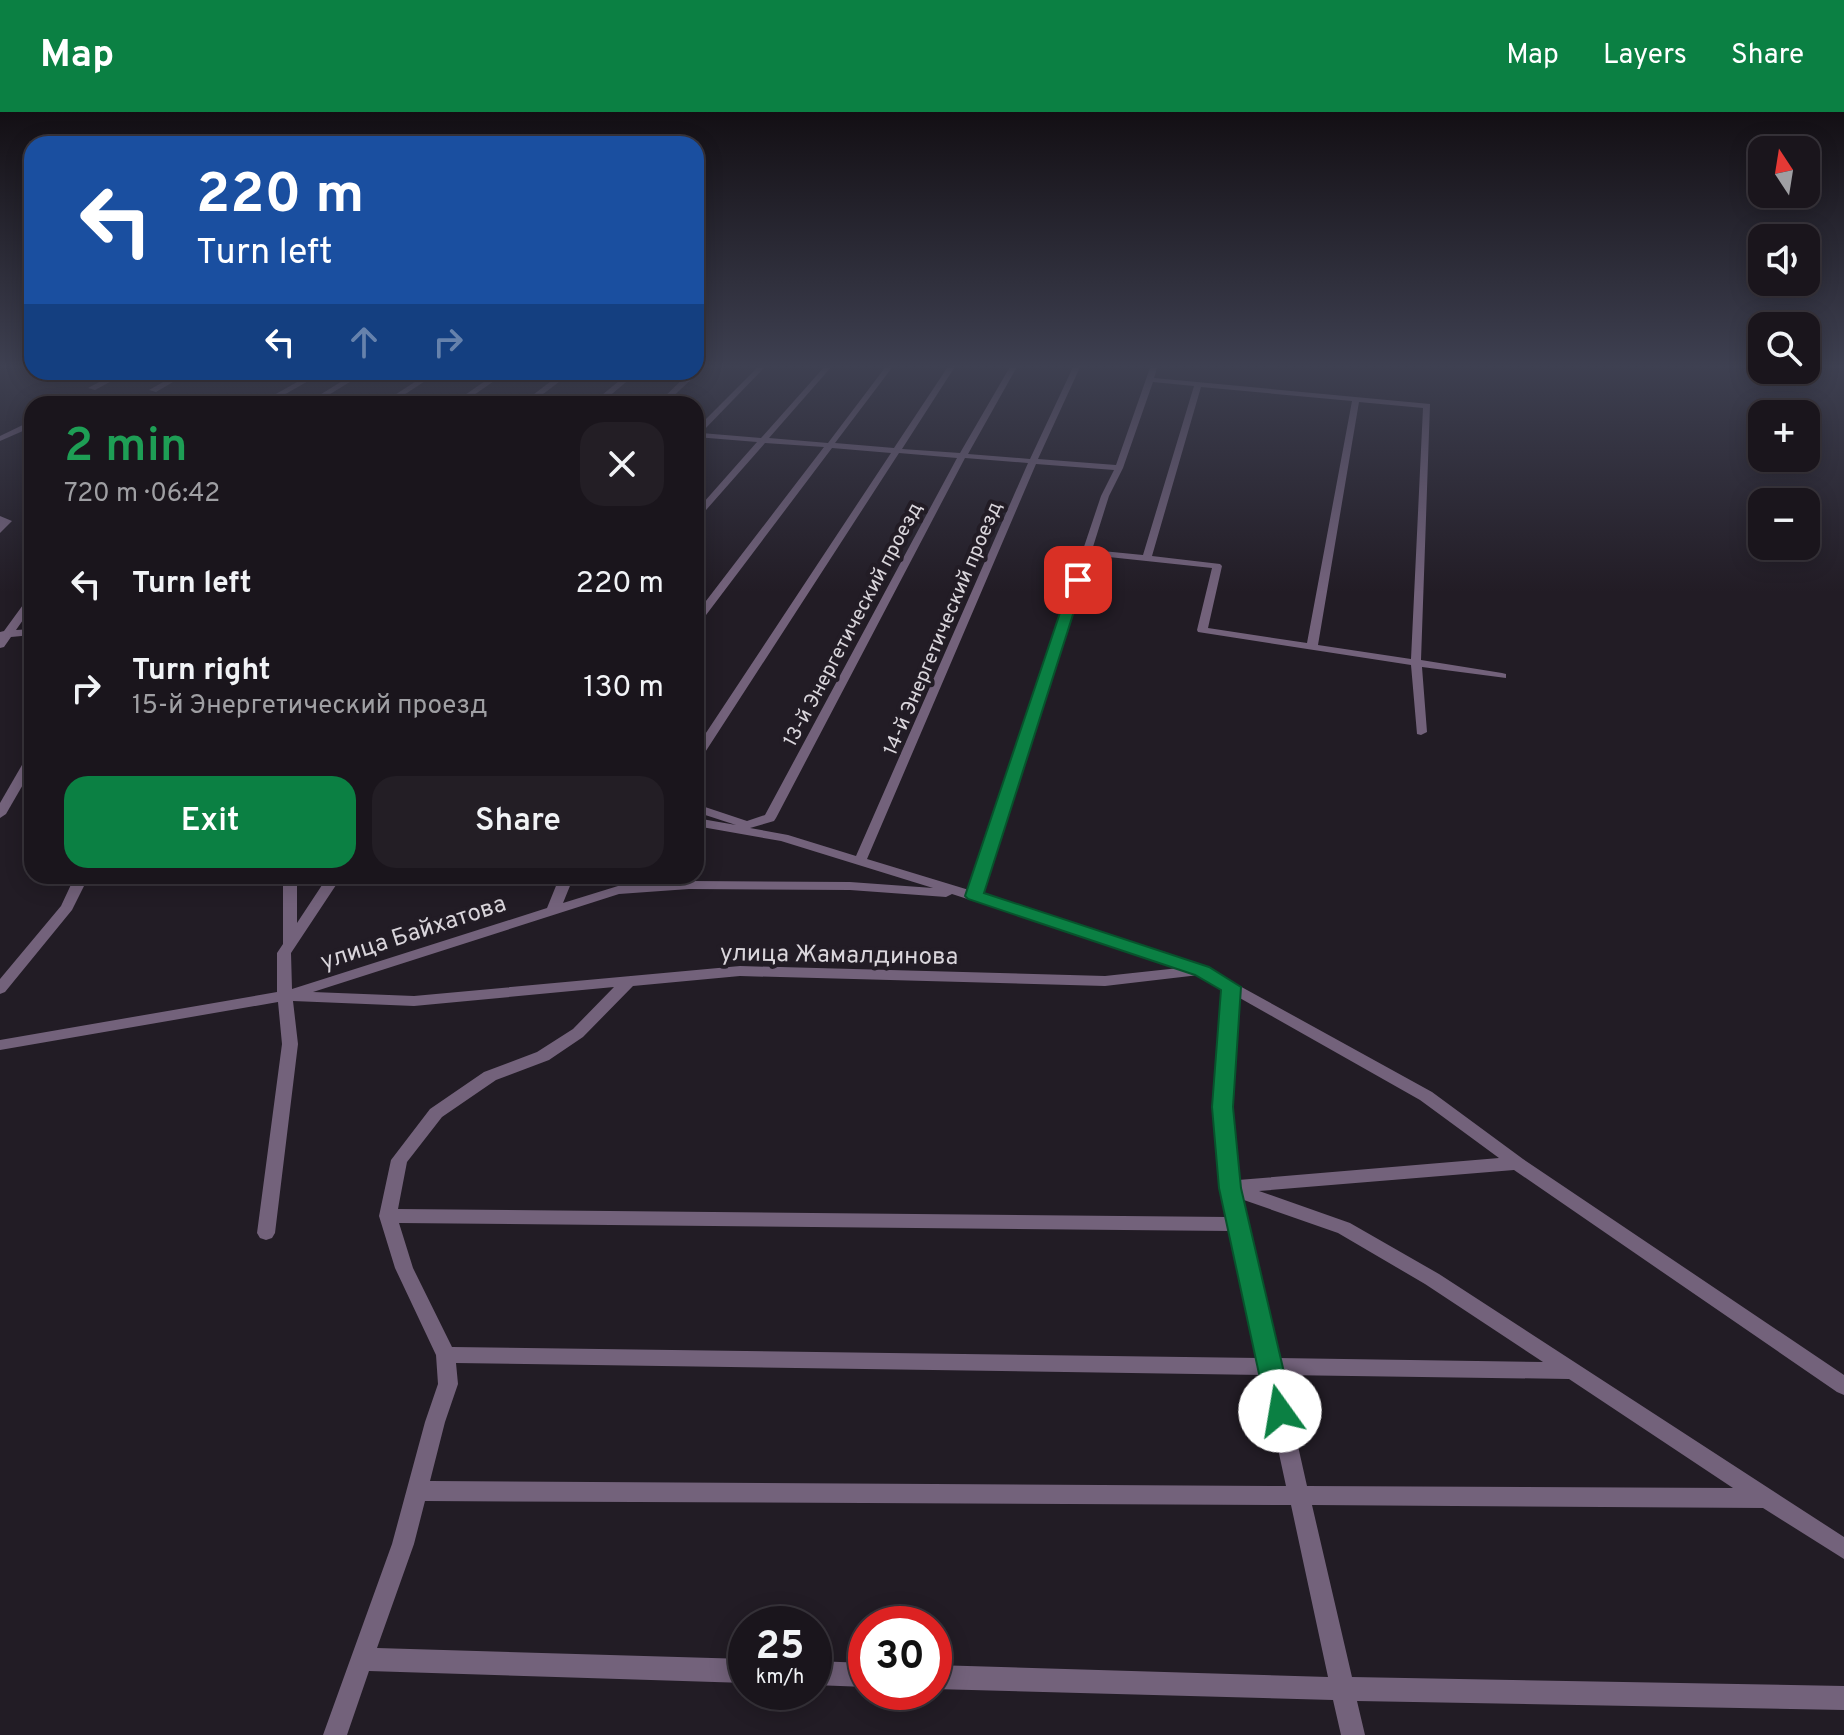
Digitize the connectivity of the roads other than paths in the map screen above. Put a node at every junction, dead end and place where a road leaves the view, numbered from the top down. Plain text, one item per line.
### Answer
1 (750, 441) edge
2 (832, 441) edge
3 (901, 441) edge
4 (971, 441) edge
5 (1043, 441) edge
6 (1129, 441) edge
7 (1182, 441) edge
8 (1348, 441) edge
9 (1426, 441) edge
10 (762, 442) junction
11 (828, 446) junction
12 (894, 451) junction
13 (962, 457) junction
14 (1032, 464) junction
15 (1119, 468) junction
16 (704, 507) edge
17 (1087, 552) junction
18 (1147, 558) junction
19 (24, 610) edge
20 (704, 610) edge
21 (24, 633) edge
22 (4, 635) edge
23 (0, 645) edge
24 (1312, 647) junction
25 (1416, 663) junction
26 (1502, 676) dead end
27 (1421, 732) dead end
28 (704, 745) edge
29 (24, 772) edge
30 (704, 811) edge
31 (0, 814) edge
32 (704, 823) edge
33 (747, 825) junction
34 (783, 838) junction
35 (860, 861) junction
36 (78, 884) edge
37 (290, 884) edge
38 (330, 884) edge
39 (564, 884) edge
40 (974, 896) junction
41 (553, 910) junction
42 (290, 945) junction
43 (1202, 971) junction
44 (627, 983) junction
45 (1231, 987) junction
46 (0, 989) edge
47 (285, 996) junction
48 (0, 1045) edge
49 (1517, 1163) junction
50 (1230, 1188) junction
51 (388, 1216) junction
52 (1238, 1224) junction
53 (266, 1233) dead end
54 (446, 1355) junction
55 (1271, 1368) junction
56 (1573, 1371) junction
57 (1844, 1386) edge
58 (417, 1491) junction
59 (1299, 1494) junction
60 (1767, 1498) junction
61 (1844, 1549) edge
62 (362, 1659) junction
63 (728, 1670) edge
64 (952, 1678) edge
65 (1343, 1689) junction
66 (1844, 1698) edge
67 (335, 1735) edge
68 (1353, 1735) edge

1 - 10 street
2 - 11 street
3 - 12 street
4 - 13 street, 13-й Энергетический проезд
5 - 14 street, 14-й Энергетический проезд
6 - 15 street
7 - 18 street
8 - 24 street
9 - 25 street
10 - 11 street
10 - 16 street
11 - 12 street
11 - 20 street
12 - 13 street
12 - 28 street
13 - 14 street
13 - 33 street, 13-й Энергетический проезд
14 - 15 street
14 - 35 street, 14-й Энергетический проезд
15 - 17 street
17 - 18 street
17 - 40 street
18 - 24 street
19 - 22 street
21 - 22 street
22 - 23 street
24 - 25 street
25 - 26 street
25 - 27 street
29 - 31 street
30 - 33 street
32 - 34 street
33 - 34 street
34 - 35 street
35 - 40 street
36 - 46 street
37 - 42 street
38 - 42 street, улица Байхатова
39 - 41 street
40 - 41 street, улица Байхатова
40 - 43 street
41 - 47 street, улица Байхатова
42 - 47 street, улица Байхатова
43 - 44 street, улица Жамалдинова
43 - 45 street
44 - 47 street, улица Жамалдинова
44 - 51 street
45 - 49 street
45 - 50 street
47 - 48 street
47 - 53 street
49 - 50 street
49 - 57 street
50 - 52 street
50 - 56 street
51 - 52 street
51 - 54 street
52 - 55 street
54 - 55 street
54 - 58 street
55 - 56 street
55 - 59 street
56 - 60 street
58 - 59 street
58 - 62 street
59 - 60 street
59 - 65 street
60 - 61 street
62 - 63 street
62 - 67 street
64 - 65 street
65 - 66 street
65 - 68 street

